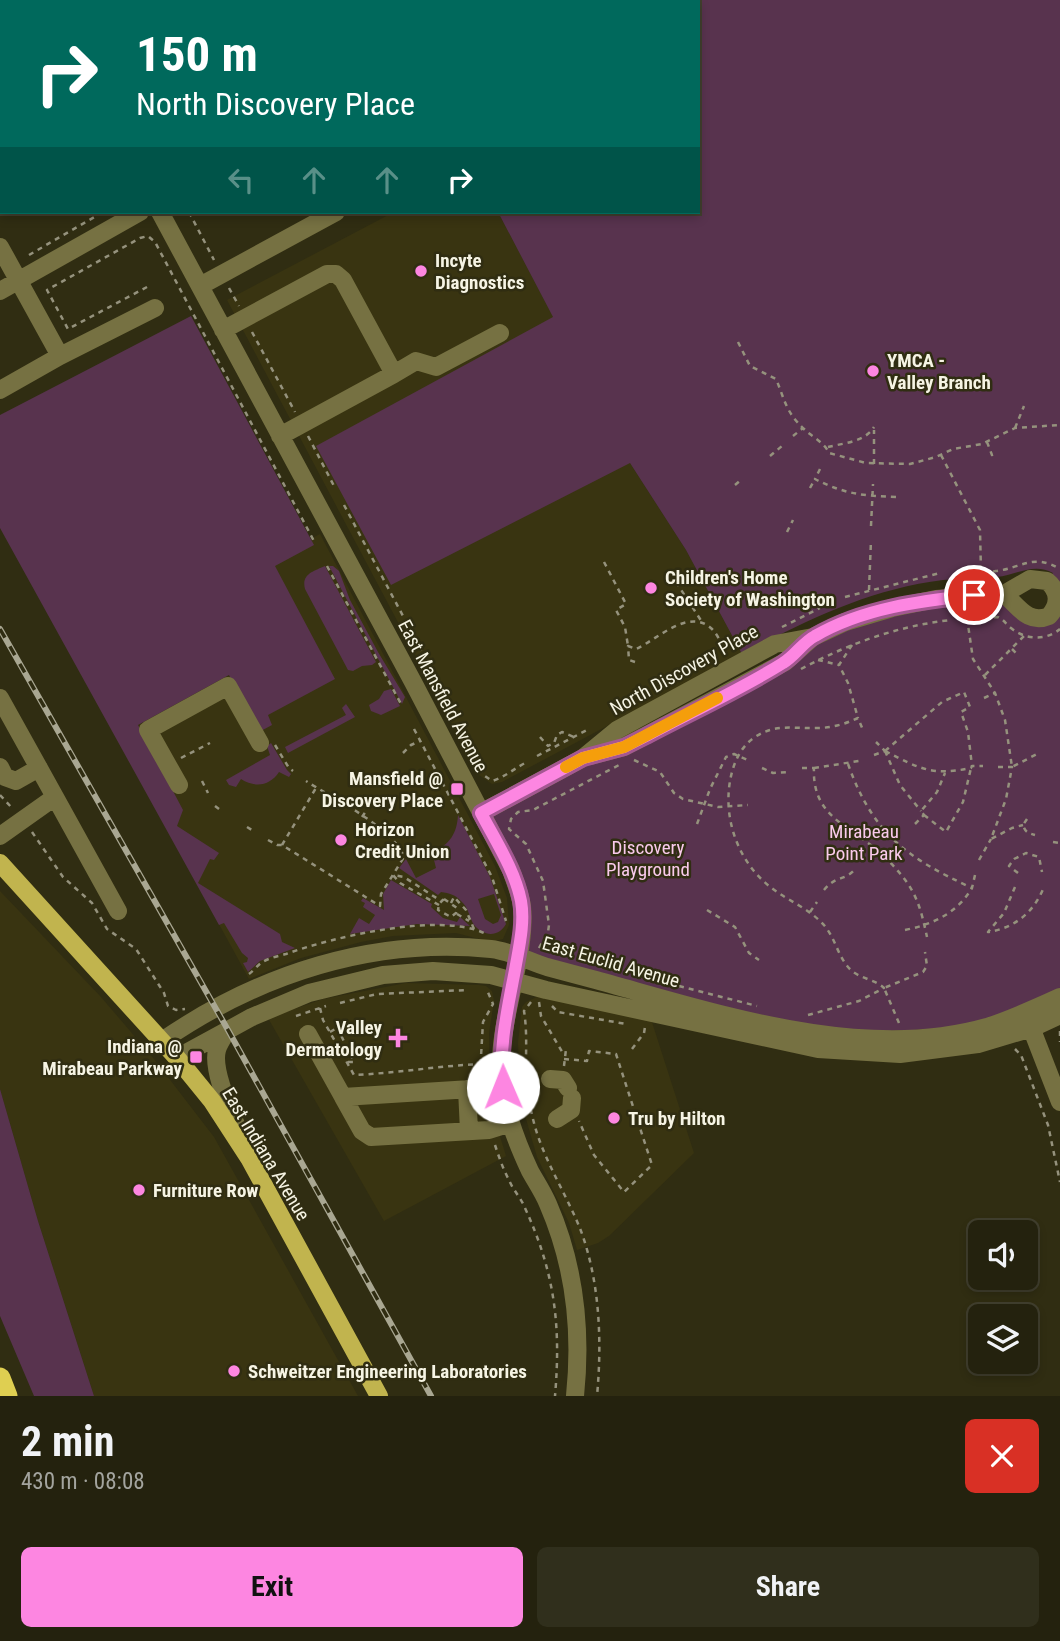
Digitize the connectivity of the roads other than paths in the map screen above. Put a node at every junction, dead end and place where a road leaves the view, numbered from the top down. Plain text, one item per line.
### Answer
1 (136, 214) edge
2 (161, 214) edge
3 (332, 214) edge
4 (0, 247) edge
5 (19, 280) junction
6 (200, 286) junction
7 (0, 290) edge
8 (155, 308) dead end
9 (223, 330) junction
10 (500, 333) dead end
11 (60, 356) junction
12 (394, 374) junction
13 (0, 390) edge
14 (280, 436) junction
15 (1004, 594) dead end
16 (0, 698) edge
17 (267, 742) road end
18 (0, 767) edge
19 (39, 768) junction
20 (179, 785) dead end
21 (55, 797) junction
22 (481, 813) junction
23 (0, 836) edge
24 (0, 863) edge
25 (118, 911) dead end
26 (517, 957) junction
27 (513, 980) junction
28 (1060, 997) edge
29 (1060, 1015) edge
30 (1029, 1020) junction
31 (228, 1030) junction
32 (307, 1034) dead end
33 (162, 1041) junction
34 (177, 1058) junction
35 (564, 1084) road end
36 (503, 1087) junction
37 (467, 1089) junction
38 (343, 1097) junction
39 (1060, 1102) edge
40 (557, 1119) dead end
41 (511, 1123) junction
42 (469, 1131) junction
43 (249, 1158) junction
44 (0, 1378) edge
45 (7, 1396) edge
46 (379, 1396) edge
47 (575, 1396) edge

1 - 5 street
2 - 6 street, East Mansfield Avenue
3 - 6 street
4 - 5 street
5 - 7 street
5 - 11 street
6 - 9 street, East Mansfield Avenue
8 - 11 street
9 - 12 street
9 - 14 street, East Mansfield Avenue
10 - 12 street
11 - 13 street
12 - 14 street
14 - 22 street, East Mansfield Avenue
15 - 22 street, North Discovery Place
16 - 19 street
17 - 20 street
18 - 19 street
19 - 21 street
21 - 23 street
21 - 25 street
22 - 26 street, East Mansfield Avenue
24 - 33 main road, East Indiana Avenue
26 - 27 street, East Mansfield Avenue
26 - 30 street, East Euclid Avenue
26 - 33 street, East Euclid Avenue
27 - 30 street, East Euclid Avenue
27 - 31 street, East Euclid Avenue
27 - 36 street, East Mansfield Avenue
28 - 30 street, East Euclid Avenue
29 - 30 street, East Euclid Avenue
30 - 39 street
31 - 34 street, East Euclid Avenue
31 - 43 street
32 - 38 street
33 - 34 main road, East Indiana Avenue
34 - 43 main road, East Indiana Avenue
35 - 40 street
36 - 37 street
36 - 41 street, East Mansfield Avenue
37 - 38 street
37 - 42 street
38 - 42 street
41 - 42 street
41 - 47 street, East Mansfield Avenue
43 - 46 main road, East Indiana Avenue
44 - 45 highway

